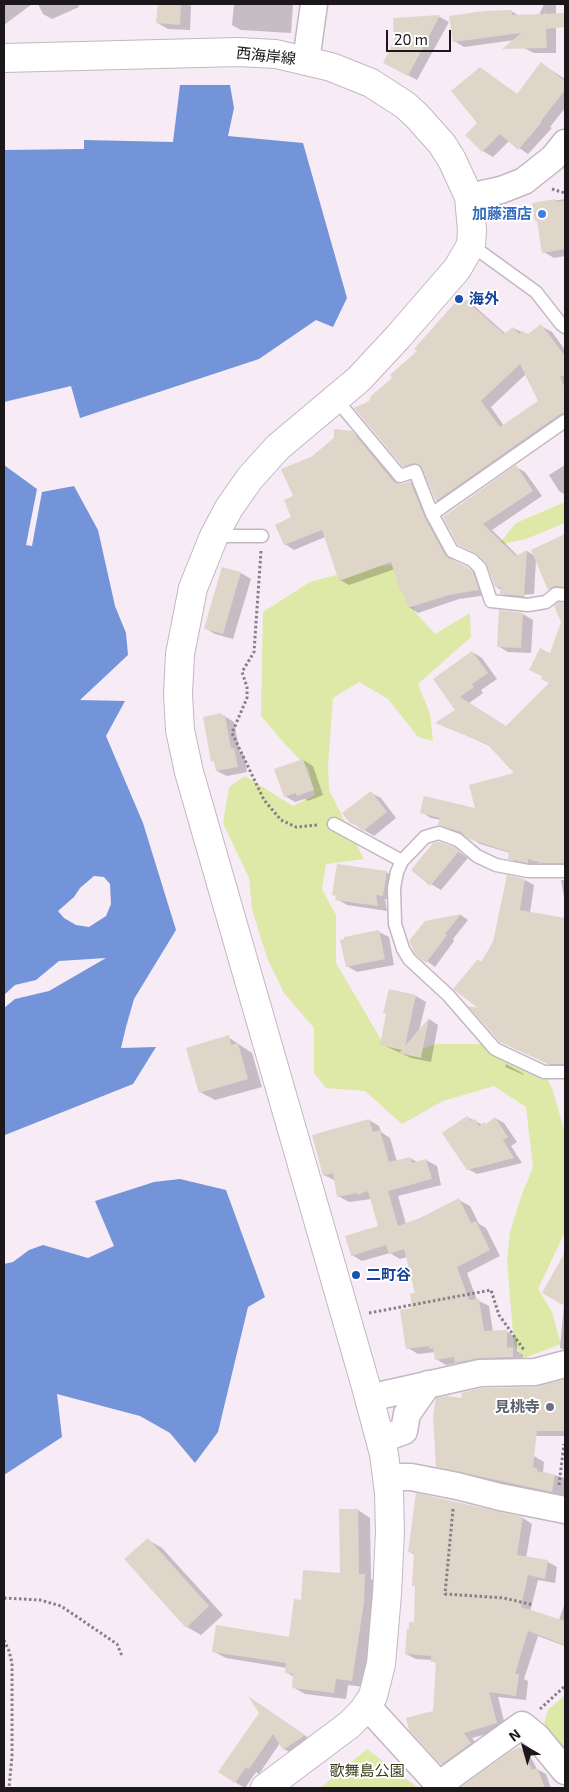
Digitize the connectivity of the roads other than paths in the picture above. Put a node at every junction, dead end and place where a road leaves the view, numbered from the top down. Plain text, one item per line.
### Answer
1 (314, 4) edge
2 (4, 58) edge
3 (306, 61) junction
4 (565, 143) edge
5 (469, 197) junction
6 (471, 246) junction
7 (565, 327) edge
8 (335, 398) junction
9 (565, 421) edge
10 (432, 514) junction
11 (214, 536) junction
12 (262, 536) road end
13 (565, 594) edge
14 (334, 824) road end
15 (402, 861) junction
16 (565, 871) edge
17 (565, 1072) edge
18 (565, 1364) edge
19 (428, 1384) junction
20 (368, 1398) junction
21 (380, 1440) junction
22 (388, 1477) junction
23 (561, 1509) edge
24 (367, 1706) junction
25 (565, 1771) edge
26 (441, 1786) edge
27 (265, 1788) edge

1 - 3 street
2 - 3 street, 西海岸線
3 - 5 street, 西海岸線
4 - 5 street
5 - 6 street, 西海岸線
6 - 7 lane
6 - 8 street
8 - 10 lane
8 - 11 street
9 - 10 lane
10 - 13 lane
11 - 12 lane
11 - 20 street
14 - 15 lane
15 - 16 lane
15 - 17 lane
18 - 19 street
19 - 20 street
19 - 21 street
20 - 21 street
21 - 22 street
22 - 23 street
22 - 24 street
24 - 26 street
24 - 27 street
25 - 26 street

